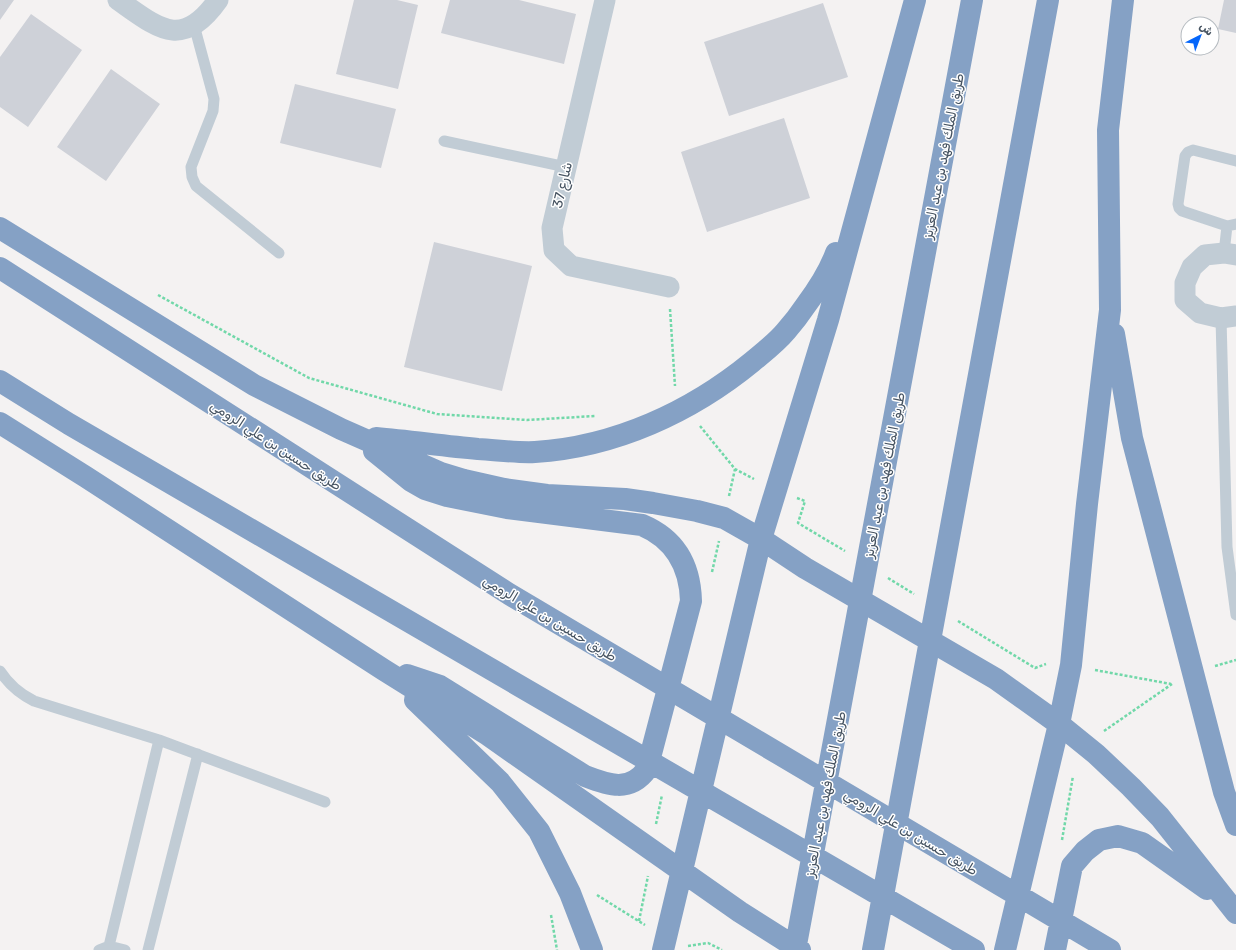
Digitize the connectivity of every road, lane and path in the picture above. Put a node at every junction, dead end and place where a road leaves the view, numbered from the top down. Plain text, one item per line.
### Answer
1 (118, 0) edge
2 (218, 0) edge
3 (605, 0) edge
4 (915, 0) edge
5 (972, 0) edge
6 (1048, 0) edge
7 (1123, 0) edge
8 (194, 25) junction
9 (444, 141) dead end
10 (1236, 161) edge
11 (566, 167) junction
12 (869, 168) junction
13 (1231, 225) edge
14 (0, 228) edge
15 (279, 253) dead end
16 (1230, 254) edge
17 (0, 268) edge
18 (669, 287) joint
19 (156, 294) dead end
20 (1110, 310) junction
21 (1229, 317) edge
22 (0, 381) edge
23 (686, 407) junction
24 (600, 416) dead end
25 (0, 423) edge
26 (354, 435) junction
27 (735, 469) dead end
28 (761, 539) junction
29 (1236, 615) edge
30 (1236, 660) edge
31 (1071, 665) junction
32 (1035, 668) dead end
33 (384, 670) junction
34 (0, 671) edge
35 (1193, 673) junction
36 (1171, 684) junction
37 (1058, 724) junction
38 (1102, 732) dead end
39 (159, 740) junction
40 (198, 754) junction
41 (325, 802) dead end
42 (1236, 825) edge
43 (682, 871) junction
44 (570, 893) junction
45 (1233, 909) edge
46 (551, 914) dead end
47 (665, 943) edge
48 (106, 949) edge
49 (125, 950) edge
50 (148, 950) edge
51 (557, 950) edge
52 (592, 950) edge
53 (722, 950) edge
54 (795, 950) edge
55 (800, 950) edge
56 (873, 950) edge
57 (974, 950) edge
58 (1005, 950) edge
59 (1055, 950) edge
60 (1110, 950) edge

1 - 8 street
2 - 8 street
3 - 11 street, شارع 37
4 - 12 highway
5 - 54 highway, طريق الملك فهد بن عبد العزيز
6 - 56 highway
7 - 20 highway
8 - 15 lane
9 - 11 lane
10 - 13 lane
11 - 18 street, شارع 37
12 - 23 highway
12 - 28 highway
13 - 16 lane
14 - 26 highway
16 - 21 street
17 - 60 highway, طريق حسين بن علي الرومي
18 - 23 path
19 - 24 path
20 - 31 highway
20 - 35 highway
21 - 29 lane
22 - 57 highway
23 - 26 highway
23 - 27 path
25 - 33 highway
26 - 28 highway
26 - 33 highway
28 - 37 highway
28 - 43 highway
30 - 35 path
31 - 32 path
31 - 36 path
31 - 37 highway
33 - 43 highway
33 - 44 highway
34 - 39 lane
35 - 36 path
35 - 42 highway
36 - 38 path
37 - 45 highway
37 - 58 highway
39 - 40 lane
39 - 48 lane
40 - 41 lane
40 - 50 lane
43 - 47 highway
43 - 55 highway
44 - 47 path
44 - 52 highway
45 - 59 highway
46 - 51 path
47 - 53 path
48 - 49 lane

